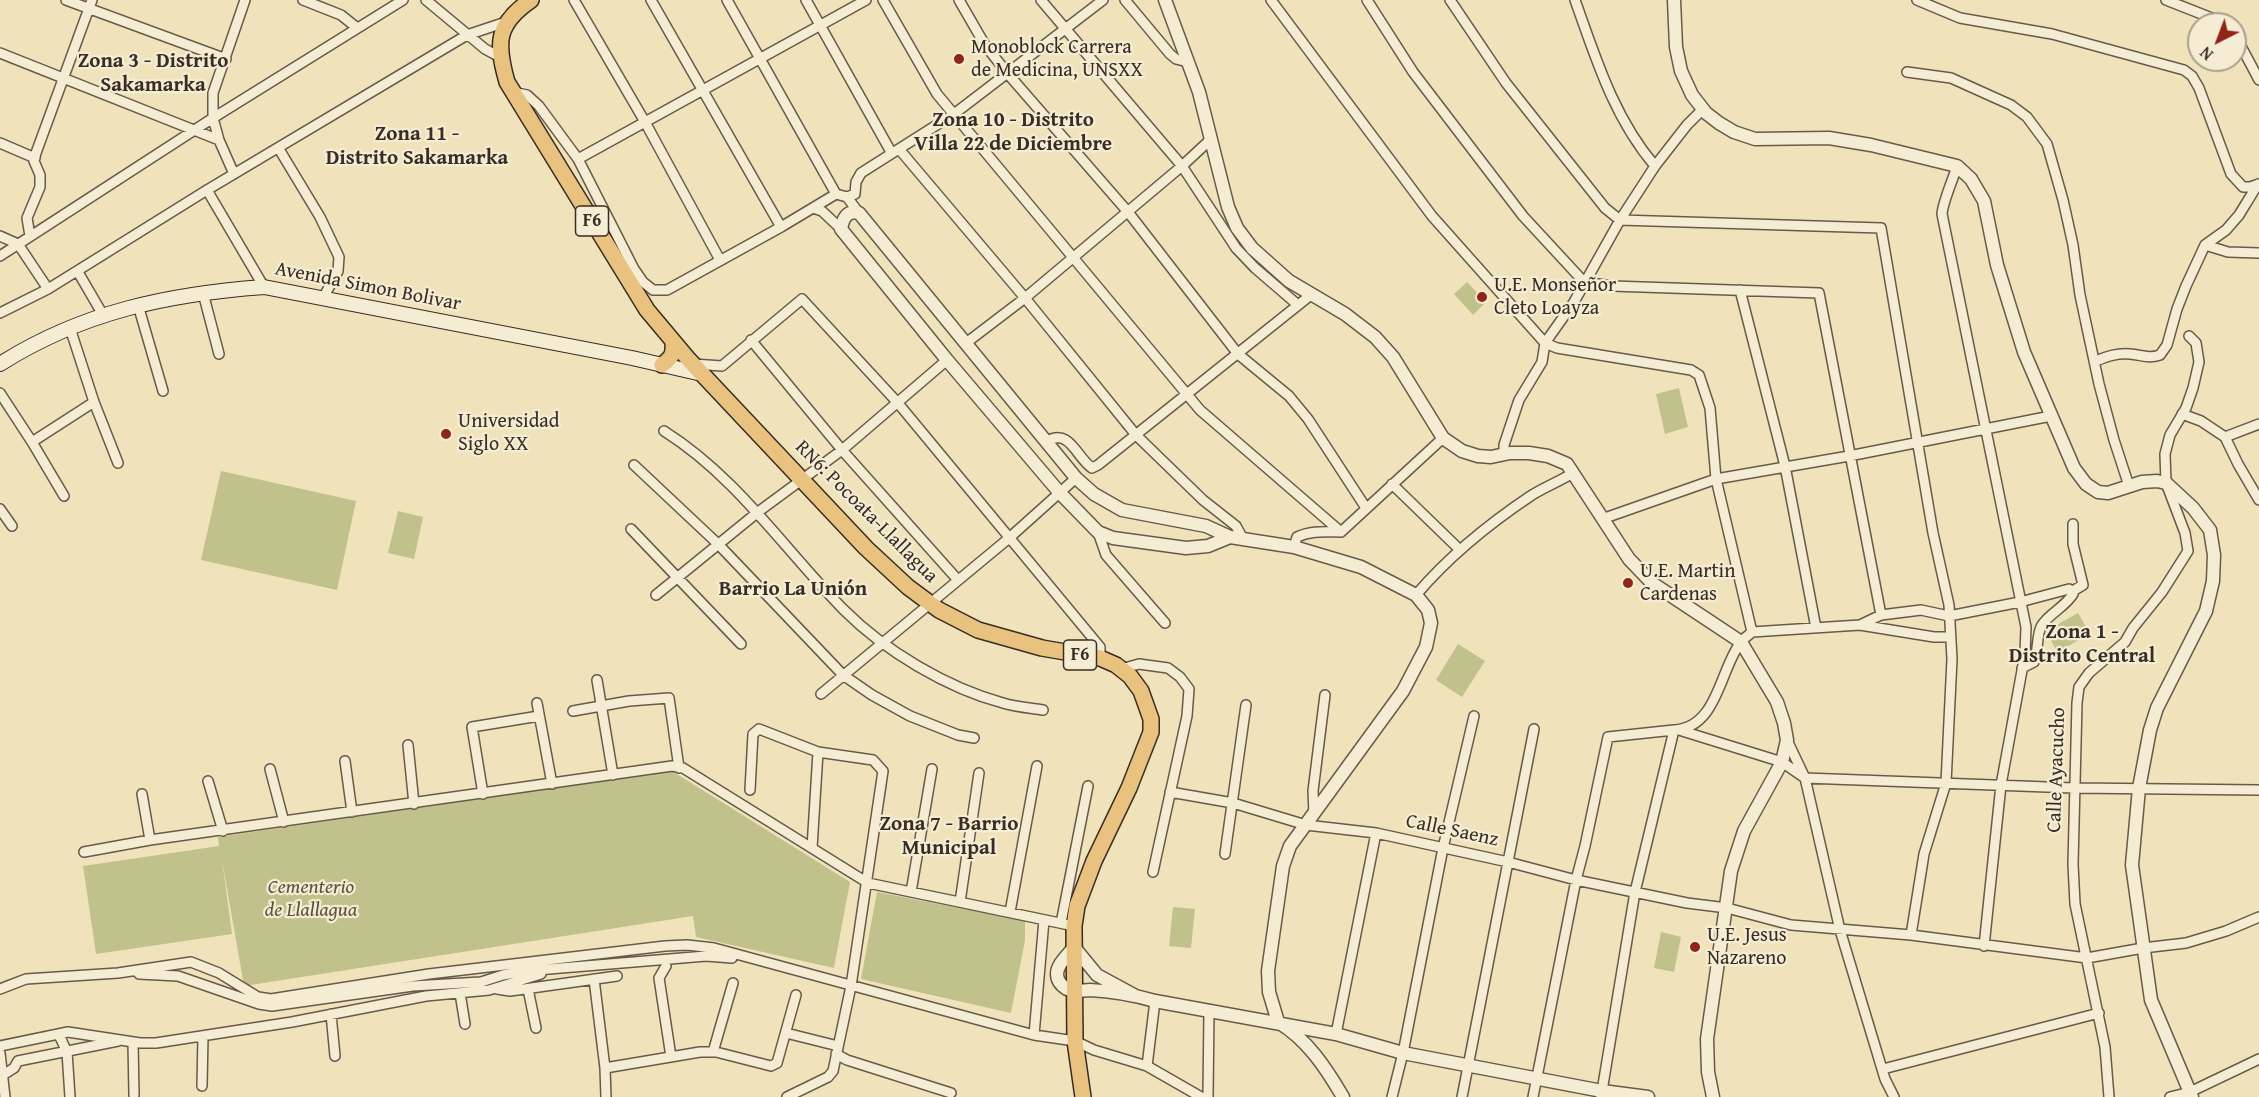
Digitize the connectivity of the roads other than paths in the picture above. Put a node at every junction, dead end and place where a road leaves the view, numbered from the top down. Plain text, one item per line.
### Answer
1 (66, 0) edge
2 (245, 0) edge
3 (303, 0) edge
4 (403, 0) edge
5 (426, 0) edge
6 (531, 0) edge
7 (574, 0) edge
8 (651, 0) edge
9 (727, 0) edge
10 (806, 0) edge
11 (866, 0) edge
12 (883, 0) edge
13 (959, 0) edge
14 (1041, 0) edge
15 (1103, 0) edge
16 (1125, 0) edge
17 (1166, 0) edge
18 (1271, 0) edge
19 (1367, 0) edge
20 (1450, 0) edge
21 (1575, 0) edge
22 (1674, 0) edge
23 (1917, 0) edge
24 (2166, 0) edge
25 (90, 4) edge
26 (2196, 12) edge
27 (506, 22) junction
28 (820, 25) junction
29 (356, 27) junction
30 (1065, 29) junction
31 (467, 34) junction
32 (0, 53) edge
33 (500, 57) junction
34 (759, 58) junction
35 (2247, 58) edge
36 (226, 59) junction
37 (1188, 62) junction
38 (1907, 72) dead end
39 (1008, 74) junction
40 (63, 78) junction
41 (2259, 80) edge
42 (703, 89) junction
43 (513, 92) junction
44 (1703, 109) junction
45 (954, 114) junction
46 (213, 118) junction
47 (645, 122) junction
48 (194, 131) junction
49 (1211, 139) junction
50 (219, 140) junction
51 (0, 143) edge
52 (279, 149) junction
53 (895, 151) junction
54 (35, 158) junction
55 (578, 159) junction
56 (1182, 166) junction
57 (1655, 166) junction
58 (1957, 166) junction
59 (234, 174) junction
60 (2258, 184) edge
61 (207, 190) junction
62 (836, 194) junction
63 (847, 197) junction
64 (813, 208) junction
65 (1128, 212) junction
66 (859, 213) junction
67 (1620, 220) junction
68 (781, 227) junction
69 (840, 228) junction
70 (0, 236) edge
71 (30, 236) junction
72 (18, 244) junction
73 (2205, 245) junction
74 (2259, 253) edge
75 (0, 256) edge
76 (1072, 257) junction
77 (720, 261) junction
78 (78, 272) junction
79 (1584, 282) junction
80 (264, 287) junction
81 (48, 289) junction
82 (1740, 290) junction
83 (202, 293) junction
84 (1312, 294) junction
85 (324, 298) junction
86 (1025, 298) junction
87 (138, 305) junction
88 (1298, 305) junction
89 (0, 313) edge
90 (104, 315) junction
91 (70, 328) junction
92 (2189, 336) dead end
93 (751, 340) junction
94 (674, 343) junction
95 (966, 343) junction
96 (1545, 343) junction
97 (219, 354) dead end
98 (1238, 354) junction
99 (947, 360) junction
100 (2096, 361) junction
101 (0, 364) edge
102 (662, 365) junction
103 (697, 369) junction
104 (163, 391) dead end
105 (0, 393) edge
106 (1186, 394) junction
107 (94, 402) junction
108 (897, 402) junction
109 (2182, 414) junction
110 (2051, 416) junction
111 (2259, 424) edge
112 (1985, 428) junction
113 (664, 431) dead end
114 (1136, 435) junction
115 (2225, 437) junction
116 (1443, 438) junction
117 (1047, 441) junction
118 (32, 442) junction
119 (1917, 443) junction
120 (842, 450) junction
121 (1504, 454) junction
122 (1850, 456) junction
123 (118, 464) dead end
124 (634, 465) dead end
125 (1785, 466) junction
126 (1573, 473) junction
127 (1076, 478) junction
128 (1716, 479) junction
129 (803, 480) junction
130 (2166, 483) junction
131 (1392, 484) junction
132 (2129, 486) junction
133 (1059, 492) junction
134 (64, 496) dead end
135 (2259, 500) edge
136 (1366, 508) junction
137 (0, 509) edge
138 (758, 512) junction
139 (1602, 519) junction
140 (2073, 524) dead end
141 (12, 526) dead end
142 (631, 529) dead end
143 (1098, 532) junction
144 (1341, 532) junction
145 (1236, 538) junction
146 (1008, 539) junction
147 (718, 544) junction
148 (1294, 547) junction
149 (1460, 550) junction
150 (678, 578) junction
151 (957, 579) junction
152 (2071, 592) junction
153 (656, 595) dead end
154 (1416, 595) junction
155 (2020, 602) junction
156 (928, 604) junction
157 (1881, 615) junction
158 (1949, 616) junction
159 (1165, 623) dead end
160 (1860, 625) junction
161 (1816, 628) junction
162 (1752, 632) junction
163 (1950, 637) junction
164 (884, 642) junction
165 (1741, 642) junction
166 (741, 644) dead end
167 (1100, 658) junction
168 (2022, 668) junction
169 (1121, 669) junction
170 (843, 675) junction
171 (597, 680) dead end
172 (821, 694) dead end
173 (1325, 694) dead end
174 (537, 703) dead end
175 (601, 705) junction
176 (1246, 705) dead end
177 (1043, 710) dead end
178 (573, 711) dead end
179 (539, 716) junction
180 (1474, 716) dead end
181 (1534, 729) dead end
182 (1677, 730) junction
183 (974, 738) dead end
184 (1787, 740) junction
185 (408, 745) dead end
186 (818, 752) junction
187 (345, 761) dead end
188 (1782, 762) junction
189 (1037, 766) dead end
190 (679, 768) junction
191 (270, 769) dead end
192 (932, 769) dead end
193 (979, 773) dead end
194 (613, 775) junction
195 (1804, 778) junction
196 (208, 781) dead end
197 (1946, 783) junction
198 (552, 784) junction
199 (2001, 785) junction
200 (1088, 786) dead end
201 (2074, 788) junction
202 (2139, 788) junction
203 (750, 790) dead end
204 (2259, 790) edge
205 (1170, 792) junction
206 (142, 794) dead end
207 (483, 794) junction
208 (1233, 803) junction
209 (414, 804) junction
210 (352, 812) junction
211 (1314, 814) junction
212 (284, 822) junction
213 (1306, 825) junction
214 (223, 831) junction
215 (1376, 833) junction
216 (150, 840) junction
217 (812, 848) junction
218 (1443, 848) junction
219 (84, 852) dead end
220 (1225, 854) dead end
221 (1508, 862) junction
222 (1153, 872) dead end
223 (1576, 880) junction
224 (868, 883) junction
225 (911, 892) junction
226 (1635, 892) junction
227 (960, 902) junction
228 (1727, 908) junction
229 (1010, 912) junction
230 (2259, 916) edge
231 (1044, 920) junction
232 (1067, 924) junction
233 (1840, 930) junction
234 (1911, 935) junction
235 (1984, 946) junction
236 (2143, 948) junction
237 (2087, 958) junction
238 (749, 959) junction
239 (1081, 960) junction
240 (666, 966) dead end
241 (558, 968) junction
242 (118, 973) junction
243 (617, 976) dead end
244 (594, 979) junction
245 (733, 982) dead end
246 (851, 986) junction
247 (0, 989) edge
248 (494, 989) junction
249 (528, 989) junction
250 (460, 993) junction
251 (1076, 993) junction
252 (796, 995) dead end
253 (1134, 995) junction
254 (1155, 1001) junction
255 (1209, 1010) junction
256 (2098, 1013) junction
257 (331, 1014) junction
258 (1278, 1023) junction
259 (465, 1024) dead end
260 (536, 1028) dead end
261 (786, 1033) junction
262 (1336, 1034) junction
263 (59, 1035) junction
264 (203, 1035) junction
265 (1034, 1035) junction
266 (121, 1040) junction
267 (1075, 1041) junction
268 (133, 1042) junction
269 (0, 1046) edge
270 (837, 1050) junction
271 (67, 1052) junction
272 (713, 1052) junction
273 (0, 1053) edge
274 (1403, 1053) junction
275 (335, 1056) dead end
276 (671, 1057) junction
277 (2259, 1059) edge
278 (1468, 1065) junction
279 (1147, 1066) junction
280 (605, 1068) junction
281 (1883, 1069) junction
282 (3, 1075) junction
283 (1537, 1078) junction
284 (202, 1086) dead end
285 (1082, 1090) edge
286 (951, 1093) dead end
287 (1602, 1094) edge
288 (134, 1095) dead end
289 (2191, 1095) edge
290 (5, 1097) edge
291 (70, 1097) edge
292 (606, 1097) edge
293 (787, 1097) edge
294 (1201, 1097) edge
295 (1208, 1097) edge
296 (1343, 1097) edge
297 (1392, 1097) edge
298 (1462, 1097) edge
299 (1533, 1097) edge
300 (1648, 1097) edge
301 (1713, 1097) edge
302 (1894, 1097) edge
303 (2109, 1097) edge
304 (2170, 1097) edge

1 - 25 street
2 - 36 street
3 - 29 street
4 - 29 street
5 - 31 street
6 - 27 highway
7 - 47 street
8 - 42 street
9 - 34 street
10 - 28 street
11 - 28 street
12 - 45 street
13 - 39 street
14 - 30 street
15 - 30 street
16 - 37 street
17 - 37 street
18 - 96 street
19 - 79 street
20 - 67 street
21 - 57 street
22 - 44 street
23 - 60 street
24 - 26 street
25 - 36 street
25 - 40 street
27 - 31 street
27 - 33 highway, RN6: Pocoata-Llallagua / F6
28 - 34 street
28 - 53 street
29 - 46 street
30 - 39 street
30 - 56 street
31 - 33 street
31 - 52 street
32 - 40 street
33 - 43 highway, RN6: Pocoata-Llallagua / F6
34 - 42 street
34 - 62 street
35 - 41 street
36 - 46 street
37 - 49 street
38 - 100 street
39 - 45 street
39 - 65 street
40 - 48 street
40 - 54 street
42 - 47 street
42 - 68 street
43 - 55 street
43 - 94 highway, RN6: Pocoata-Llallagua / F6
44 - 57 street
44 - 58 street
45 - 53 street
45 - 76 street
46 - 48 street
46 - 50 street
47 - 55 street
47 - 77 street
48 - 50 street
48 - 71 street
49 - 56 street
49 - 84 street
50 - 59 street
51 - 54 street
52 - 59 street
52 - 85 street
53 - 63 street
53 - 86 street
54 - 71 street
55 - 77 street
56 - 65 street
56 - 88 street
57 - 67 street
58 - 110 street
58 - 112 street
59 - 61 street
60 - 73 street
61 - 78 street
61 - 80 street
62 - 63 street
62 - 64 street
63 - 66 street
64 - 68 street
64 - 69 street
65 - 76 street
65 - 98 street
66 - 69 street
66 - 95 street
67 - 79 street
67 - 119 street
68 - 77 street
69 - 99 street
70 - 72 street
71 - 72 street
72 - 75 street
72 - 81 street
73 - 74 street
73 - 100 street
76 - 86 street
76 - 106 street
78 - 81 street
78 - 90 street
79 - 82 street
79 - 96 street
80 - 83 main road, Avenida Simon Bolivar
80 - 85 main road, Avenida Simon Bolivar
81 - 89 street
82 - 122 street
82 - 125 street
83 - 87 main road, Avenida Simon Bolivar
83 - 97 street
84 - 88 street
84 - 116 street
85 - 102 main road, Avenida Simon Bolivar
86 - 95 street
86 - 114 street
87 - 90 main road, Avenida Simon Bolivar
87 - 104 street
88 - 98 street
90 - 91 main road, Avenida Simon Bolivar
91 - 101 main road, Avenida Simon Bolivar
91 - 107 street
92 - 109 street
93 - 103 street
93 - 108 street
93 - 120 street
94 - 102 highway
94 - 103 highway, RN6: Pocoata-Llallagua / F6
95 - 117 street
96 - 121 street
96 - 128 street
98 - 106 street
98 - 136 street
99 - 108 street
99 - 133 street
100 - 132 street
102 - 103 main road, Avenida Simon Bolivar
103 - 129 highway, RN6: Pocoata-Llallagua / F6
105 - 118 street
106 - 114 street
106 - 144 street
107 - 118 street
107 - 123 street
108 - 120 street
108 - 146 street
109 - 115 street
109 - 130 street
110 - 112 street
110 - 132 street
111 - 115 street
112 - 119 street
112 - 155 street
113 - 138 street
114 - 117 street
114 - 145 street
115 - 135 street
116 - 121 street
116 - 131 street
117 - 127 street
118 - 134 street
119 - 122 street
119 - 158 street
120 - 129 street
120 - 151 street
121 - 126 street
122 - 125 street
122 - 157 street
124 - 147 street
125 - 128 street
125 - 161 street
126 - 139 street
126 - 149 street
127 - 133 street
127 - 145 street
128 - 139 street
128 - 162 street
129 - 138 street
129 - 156 highway, RN6: Pocoata-Llallagua / F6
130 - 132 street
130 - 201 street, Calle Ayacucho
130 - 202 street
131 - 136 street
131 - 149 street
133 - 143 street
133 - 146 street
136 - 144 street
137 - 141 street
138 - 147 street
138 - 164 street
139 - 165 street
140 - 152 street
142 - 150 street
143 - 145 street
143 - 159 street
144 - 148 street
145 - 148 street
146 - 151 street
146 - 167 street
147 - 150 street
147 - 170 street
148 - 154 street
149 - 154 street
150 - 153 street
150 - 166 street
151 - 156 street
152 - 155 street
152 - 168 street
154 - 211 street
155 - 158 street
155 - 168 street
156 - 164 street
156 - 167 highway, RN6: Pocoata-Llallagua / F6
157 - 158 street
157 - 160 street
158 - 163 street
160 - 161 street
160 - 163 street
161 - 162 street
162 - 165 street
163 - 197 street
164 - 170 street
164 - 177 street
165 - 182 street
165 - 184 street
167 - 169 highway, RN6: Pocoata-Llallagua / F6
168 - 199 street
169 - 205 street
169 - 232 highway, RN6: Pocoata-Llallagua / F6
170 - 172 street
170 - 183 street
171 - 175 street
173 - 211 street
174 - 179 street
175 - 178 street
175 - 190 street
175 - 194 street
176 - 208 street
179 - 198 street
179 - 207 street
180 - 218 street
181 - 221 street
182 - 188 street
182 - 223 street
182 - 226 street
184 - 188 street
184 - 195 street
185 - 209 street
186 - 203 street
186 - 217 street
186 - 224 street
187 - 210 street
188 - 195 street
188 - 228 street
189 - 229 street
190 - 194 street
190 - 217 street
191 - 212 street
192 - 225 street
193 - 227 street
194 - 198 street
195 - 197 street
195 - 233 street
196 - 214 street
197 - 199 street
197 - 234 street
198 - 207 street
199 - 201 street
199 - 235 street
200 - 232 street
201 - 202 street
201 - 237 street, Calle Ayacucho
202 - 204 street
202 - 236 street
205 - 208 street, Calle Saenz
205 - 222 street
206 - 216 street
207 - 209 street
208 - 213 street, Calle Saenz
208 - 220 street
209 - 210 street
210 - 212 street
211 - 213 street
212 - 214 street
213 - 215 street, Calle Saenz
213 - 258 street
214 - 216 street
215 - 218 street, Calle Saenz
215 - 262 street
216 - 219 street
217 - 224 street
218 - 221 street, Calle Saenz
218 - 274 street
221 - 223 street, Calle Saenz
221 - 278 street
223 - 226 street, Calle Saenz
223 - 283 street
224 - 225 street
224 - 246 street
225 - 227 street
226 - 228 street, Calle Saenz
226 - 287 street
227 - 229 street
228 - 233 street, Calle Saenz
228 - 301 street
229 - 231 street
230 - 236 street, Calle Saenz
231 - 232 street
231 - 265 street
232 - 239 highway, RN6: Pocoata-Llallagua / F6
233 - 234 street, Calle Saenz
233 - 281 street
234 - 235 street, Calle Saenz
235 - 237 street, Calle Saenz
236 - 237 street, Calle Saenz
236 - 289 street
237 - 256 street, Calle Ayacucho
238 - 241 street
238 - 242 street
238 - 246 street
239 - 251 highway, RN6: Pocoata-Llallagua / F6
239 - 251 street
239 - 253 street
240 - 276 street
241 - 242 street
241 - 248 street
242 - 247 street
243 - 244 street
244 - 249 street
244 - 280 street
245 - 272 street
246 - 265 street
246 - 270 street
248 - 249 street
248 - 250 street
249 - 260 street
250 - 257 street
250 - 259 street
251 - 253 street
251 - 267 highway, RN6: Pocoata-Llallagua / F6
252 - 261 street
253 - 254 street
254 - 255 street
254 - 279 street
255 - 258 street
255 - 295 street
256 - 281 street
256 - 303 street, Calle Ayacucho
257 - 264 street
257 - 275 street
258 - 262 street
258 - 296 street
261 - 270 street
261 - 272 street
262 - 274 street
263 - 266 street
263 - 269 street
263 - 271 street
264 - 268 street
264 - 284 street
265 - 267 street
266 - 268 street
266 - 271 street
267 - 279 street
267 - 285 highway, RN6: Pocoata-Llallagua / F6
268 - 288 street
270 - 286 street
270 - 293 street
271 - 282 street
271 - 291 street
272 - 276 street
273 - 282 street
274 - 278 street
274 - 297 street
276 - 280 street
277 - 289 street
278 - 283 street
278 - 298 street
279 - 294 street
280 - 292 street
281 - 302 street
282 - 290 street
283 - 287 street
283 - 299 street
287 - 300 street
289 - 304 street

